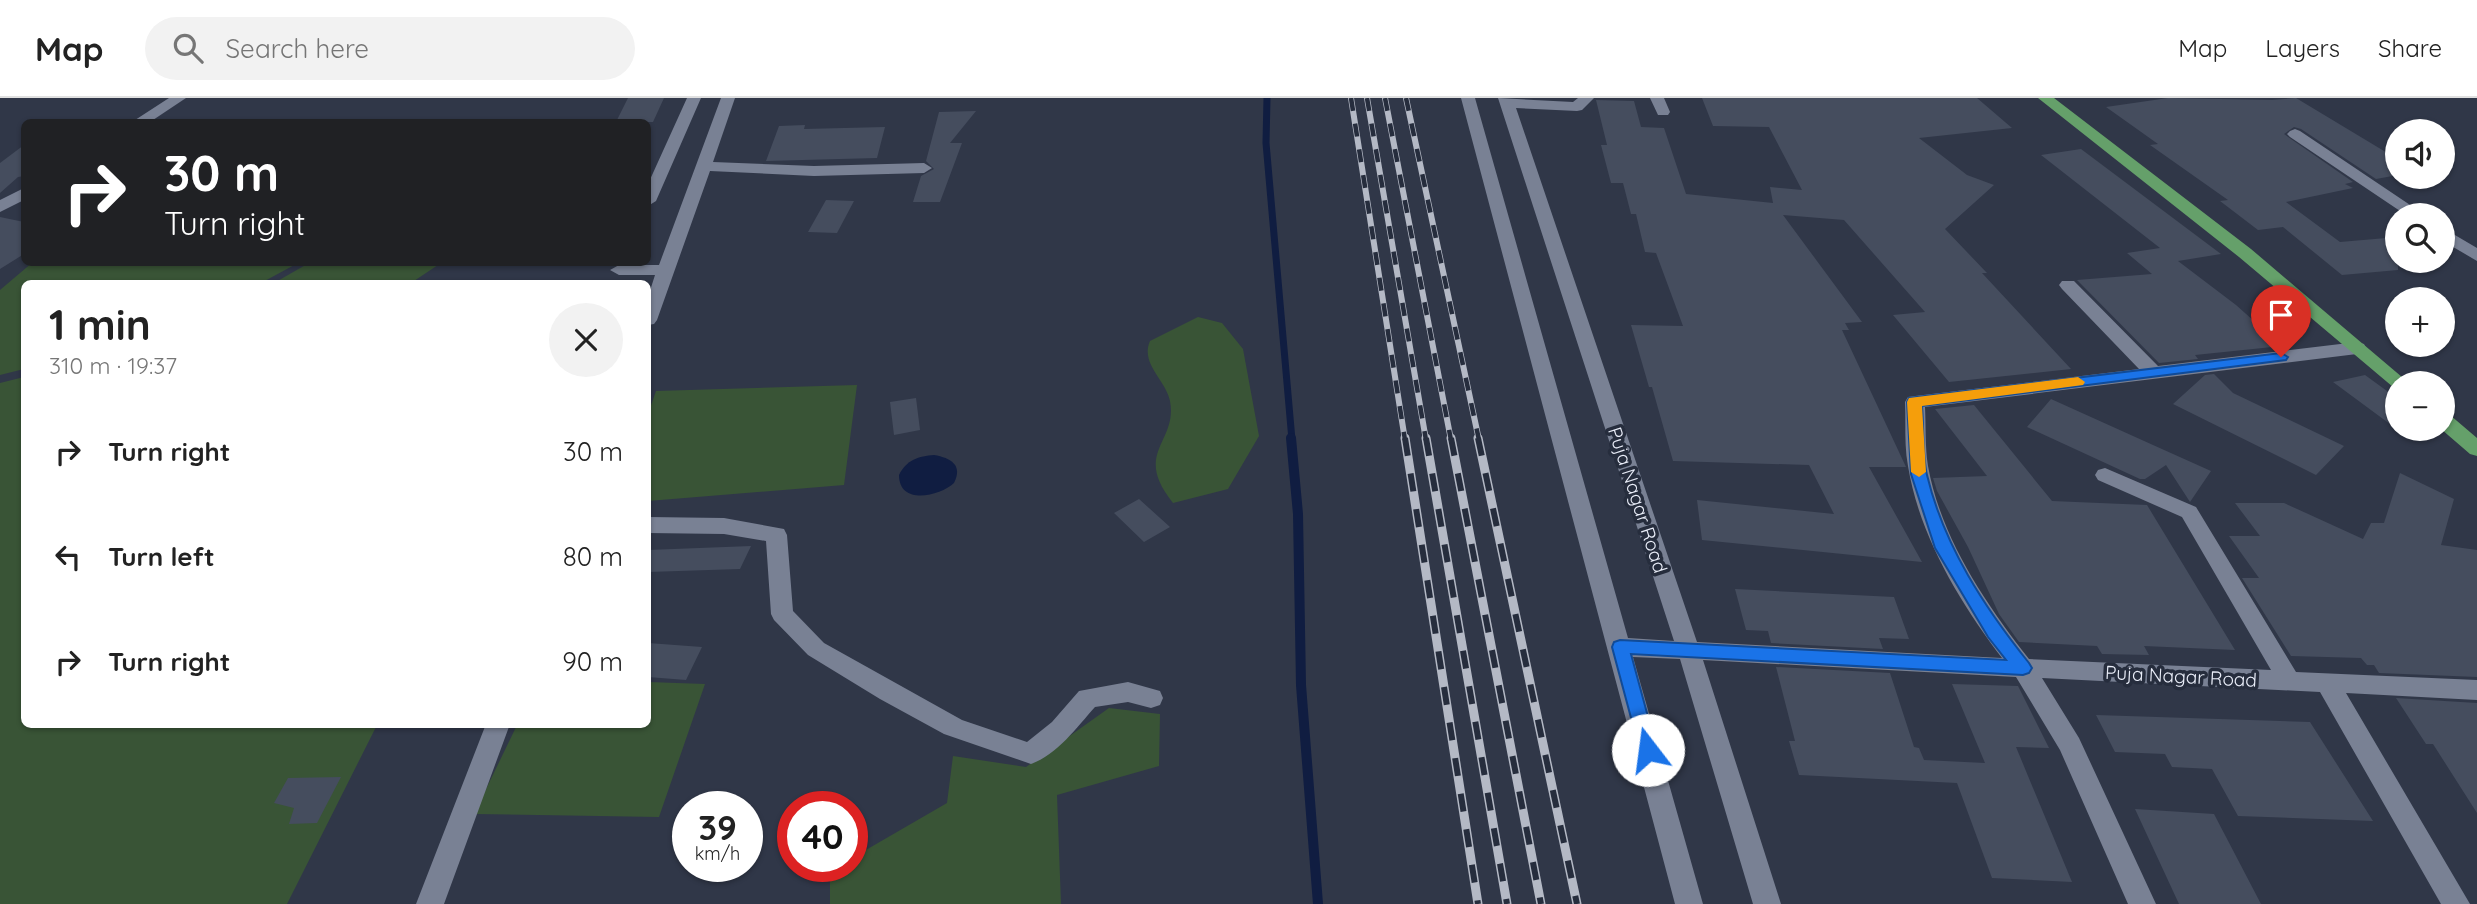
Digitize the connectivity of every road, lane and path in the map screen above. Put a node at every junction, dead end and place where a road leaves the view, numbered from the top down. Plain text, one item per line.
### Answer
1 (179, 98) edge
2 (694, 98) edge
3 (728, 98) edge
4 (1468, 98) edge
5 (1587, 98) edge
6 (2045, 98) edge
7 (1506, 101) edge
8 (144, 119) edge
9 (716, 124) junction
10 (681, 125) junction
11 (2295, 134) dead end
12 (702, 166) junction
13 (924, 168) dead end
14 (651, 194) edge
15 (21, 195) edge
16 (2399, 203) edge
17 (0, 207) edge
18 (2455, 241) edge
19 (2477, 256) edge
20 (668, 270) junction
21 (618, 272) edge
22 (2068, 285) dead end
23 (651, 312) edge
24 (2357, 348) junction
25 (2385, 371) edge
26 (2153, 372) junction
27 (2455, 430) edge
28 (2477, 449) edge
29 (2105, 475) dead end
30 (651, 525) edge
31 (1620, 647) junction
32 (1689, 652) junction
33 (2023, 668) junction
34 (2289, 681) junction
35 (2327, 683) junction
36 (2477, 690) edge
37 (1151, 698) dead end
38 (496, 728) edge
39 (430, 904) edge
40 (1689, 904) edge
41 (1767, 904) edge
42 (2142, 904) edge
43 (2456, 904) edge

1 - 8 street
2 - 10 street
3 - 9 street
4 - 31 street
5 - 7 street
6 - 24 main road
7 - 32 street, Puja Nagar Road
9 - 10 street
9 - 12 street
10 - 14 street
11 - 16 street
12 - 13 street
12 - 20 street
15 - 17 street
18 - 19 street
20 - 21 street
20 - 23 street
22 - 26 street
24 - 25 main road
24 - 26 street
26 - 33 street
27 - 28 main road
29 - 34 street
30 - 37 street
31 - 32 street, Puja Nagar Road
31 - 40 street
32 - 33 street, Puja Nagar Road
32 - 41 street, Puja Nagar Road
33 - 34 street, Puja Nagar Road
33 - 42 street
34 - 35 street, Puja Nagar Road
35 - 36 street, Puja Nagar Road
35 - 43 street
38 - 39 street

